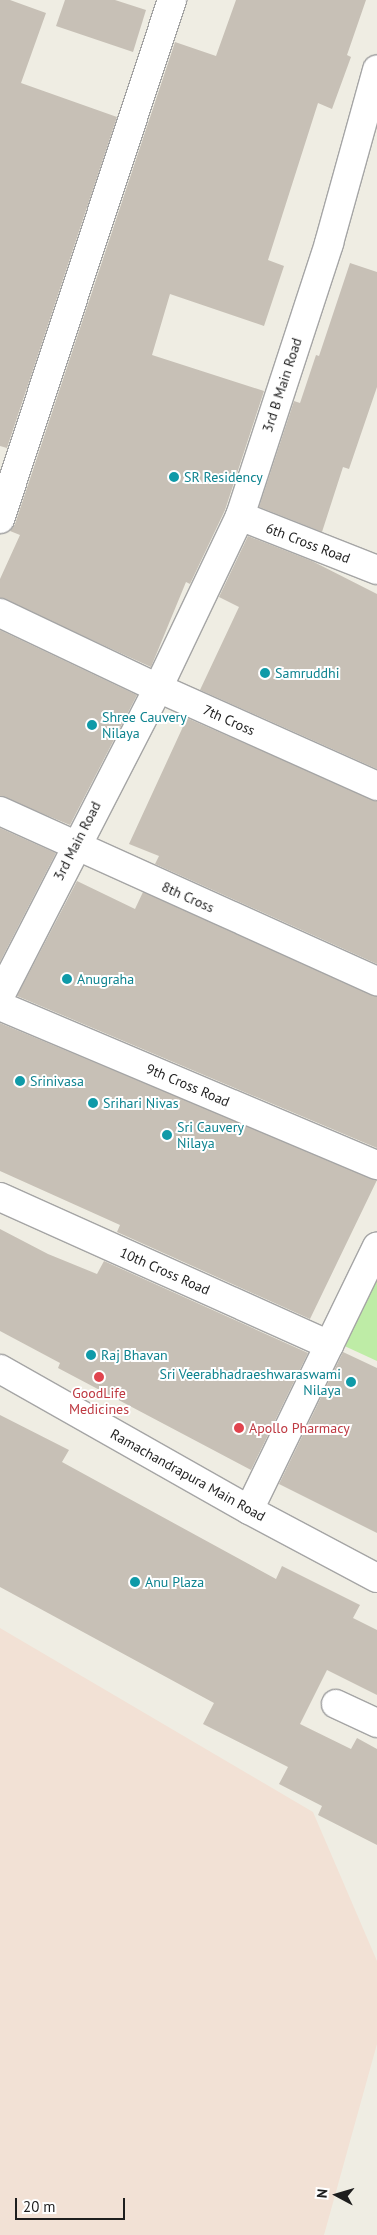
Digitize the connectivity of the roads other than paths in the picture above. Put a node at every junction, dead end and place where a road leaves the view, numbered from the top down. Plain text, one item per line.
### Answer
1 (172, 0) edge
2 (377, 70) edge
3 (240, 516) junction
4 (0, 519) edge
5 (377, 570) edge
6 (0, 613) edge
7 (158, 688) junction
8 (377, 786) edge
9 (0, 811) edge
10 (74, 846) junction
11 (377, 981) edge
12 (0, 996) edge
13 (0, 1006) edge
14 (377, 1165) edge
15 (0, 1197) edge
16 (377, 1246) edge
17 (329, 1344) junction
18 (2, 1376) edge
19 (249, 1510) junction
20 (377, 1578) edge
21 (336, 1704) dead end
22 (377, 1723) edge

1 - 4 street
2 - 3 street, 3rd B Main Road
3 - 5 street, 6th Cross Road
3 - 7 street, 3rd B Main Road
6 - 7 street, 7th Cross
7 - 8 street, 7th Cross
7 - 10 street, 3rd Main Road
9 - 10 street, 8th Cross
10 - 11 street, 8th Cross
10 - 12 street, 3rd Main Road
13 - 14 street, 9th Cross Road
15 - 17 street, 10th Cross Road
16 - 17 street
17 - 19 street
18 - 19 street, Ramachandrapura Main Road
19 - 20 street, Ramachandrapura Main Road
21 - 22 street

